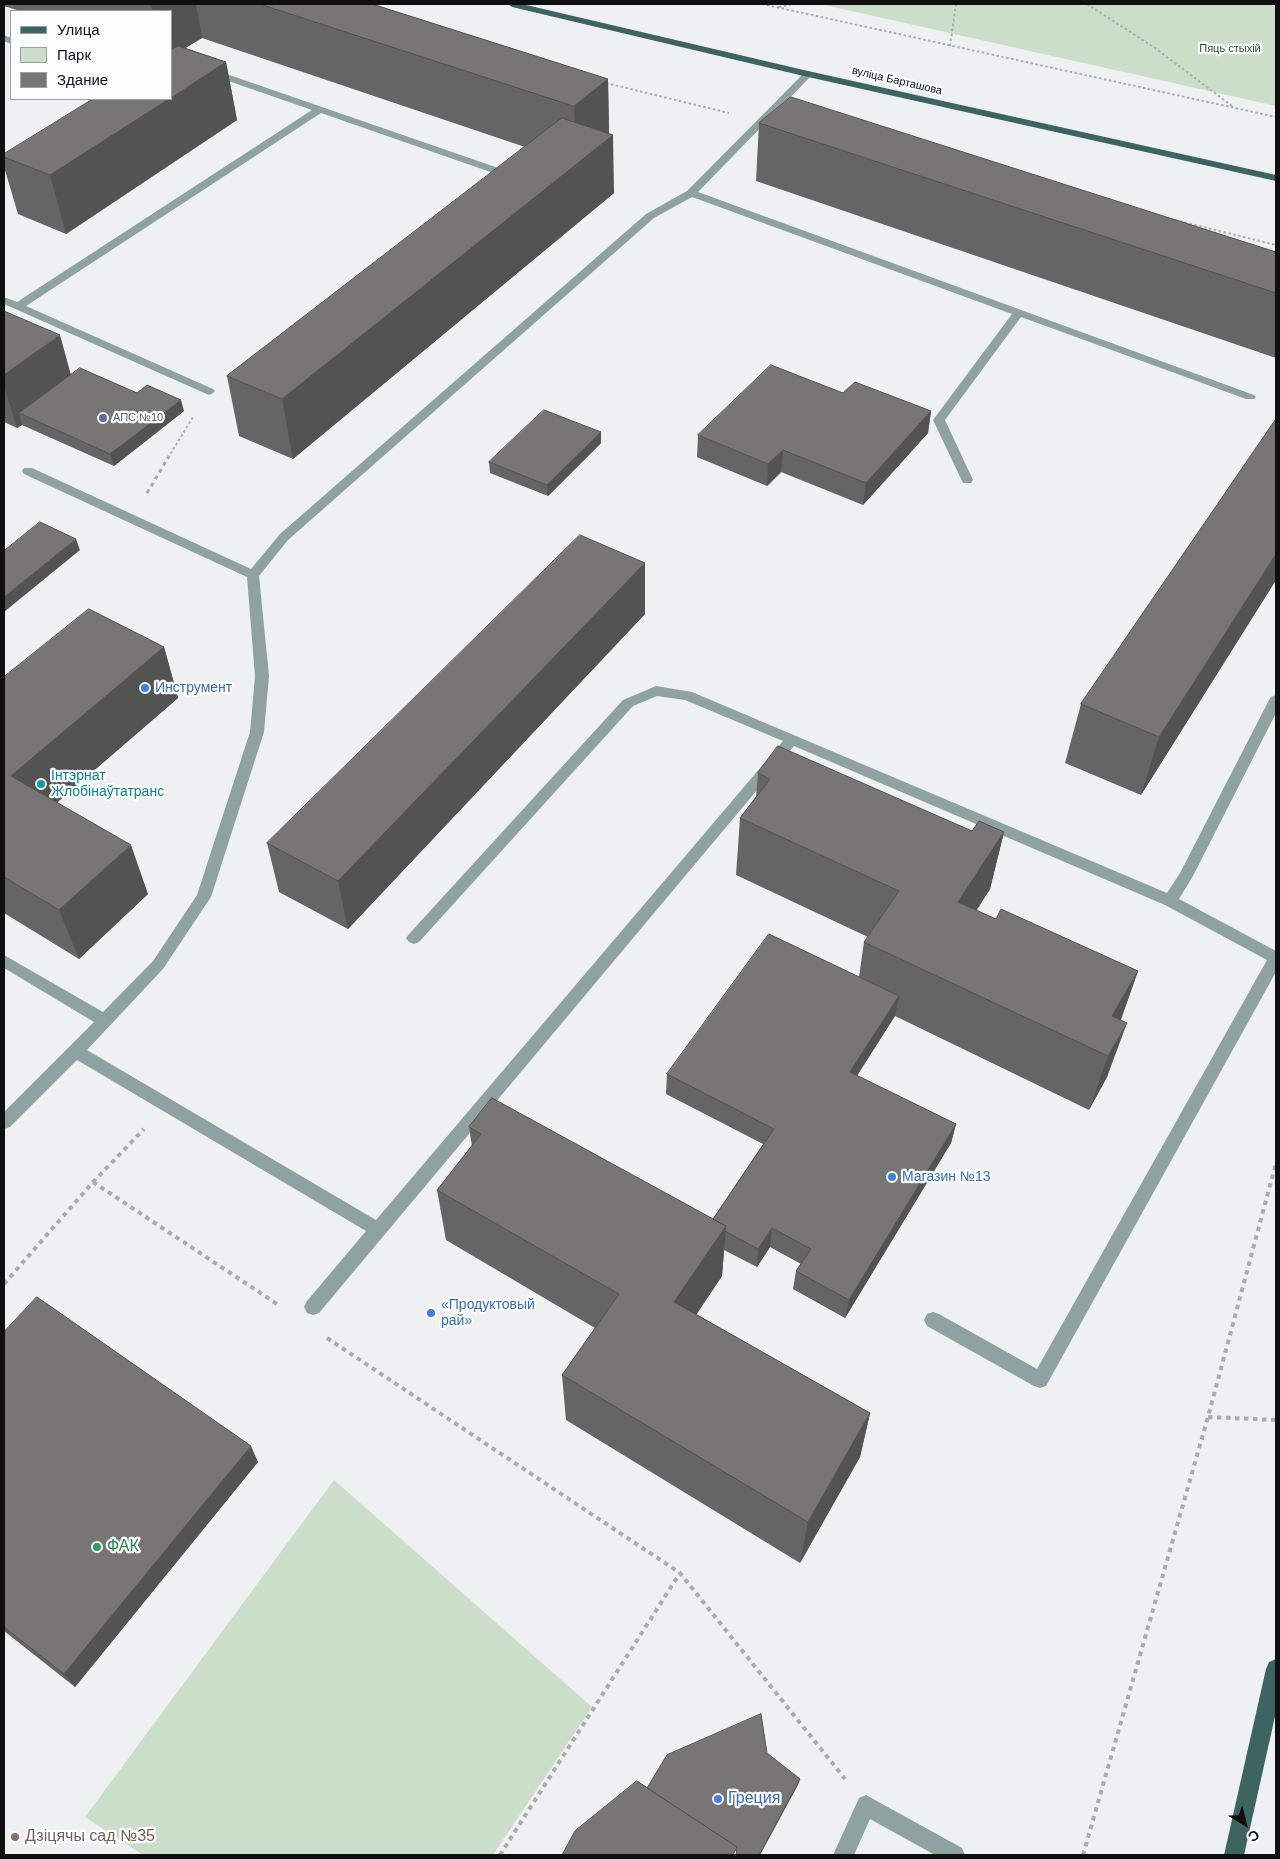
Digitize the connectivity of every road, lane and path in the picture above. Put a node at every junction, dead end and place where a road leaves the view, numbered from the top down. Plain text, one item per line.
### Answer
1 (512, 4) edge
2 (762, 4) edge
3 (793, 4) edge
4 (956, 4) edge
5 (1087, 4) edge
6 (778, 7) junction
7 (950, 46) junction
8 (172, 73) edge
9 (808, 74) junction
10 (1235, 108) junction
11 (320, 109) junction
12 (1276, 117) edge
13 (503, 173) edge
14 (1276, 178) edge
15 (691, 193) junction
16 (4, 300) edge
17 (18, 306) junction
18 (1019, 312) junction
19 (209, 391) joint
20 (1250, 397) dead end
21 (28, 471) dead end
22 (967, 480) dead end
23 (132, 519) junction
24 (253, 576) junction
25 (1276, 700) edge
26 (792, 740) junction
27 (1170, 901) junction
28 (414, 938) dead end
29 (1276, 958) edge
30 (4, 961) edge
31 (105, 1021) junction
32 (76, 1051) junction
33 (167, 1105) junction
34 (4, 1122) edge
35 (1276, 1163) edge
36 (93, 1182) junction
37 (377, 1229) junction
38 (4, 1284) edge
39 (313, 1307) dead end
40 (286, 1310) dead end
41 (933, 1320) dead end
42 (326, 1337) dead end
43 (1208, 1417) junction
44 (1276, 1420) edge
45 (680, 1573) junction
46 (1276, 1669) edge
47 (866, 1805) junction
48 (500, 1855) edge
49 (843, 1855) edge
50 (954, 1855) edge
51 (1083, 1855) edge
52 (1234, 1855) edge

1 - 9 main road, вуліца Барташова
2 - 6 path
3 - 6 path
4 - 7 path
5 - 10 path
6 - 7 path
7 - 10 path
8 - 11 lane
9 - 14 main road, вуліца Барташова
9 - 15 lane
10 - 12 path
11 - 13 lane
11 - 17 lane
15 - 18 lane
15 - 24 lane
16 - 17 lane
17 - 19 lane
18 - 20 lane
18 - 22 lane
19 - 23 path
21 - 23 lane
23 - 24 lane
24 - 31 lane
25 - 27 lane
26 - 27 lane
26 - 28 lane
26 - 37 lane
27 - 29 lane
29 - 41 lane
30 - 31 lane
31 - 32 lane
32 - 33 lane
32 - 34 lane
33 - 36 path
33 - 37 lane
35 - 43 path
36 - 38 path
36 - 40 path
37 - 39 lane
42 - 45 path
43 - 44 path
43 - 51 path
45 - 47 path
45 - 48 path
46 - 52 main road
47 - 49 lane
47 - 50 lane

